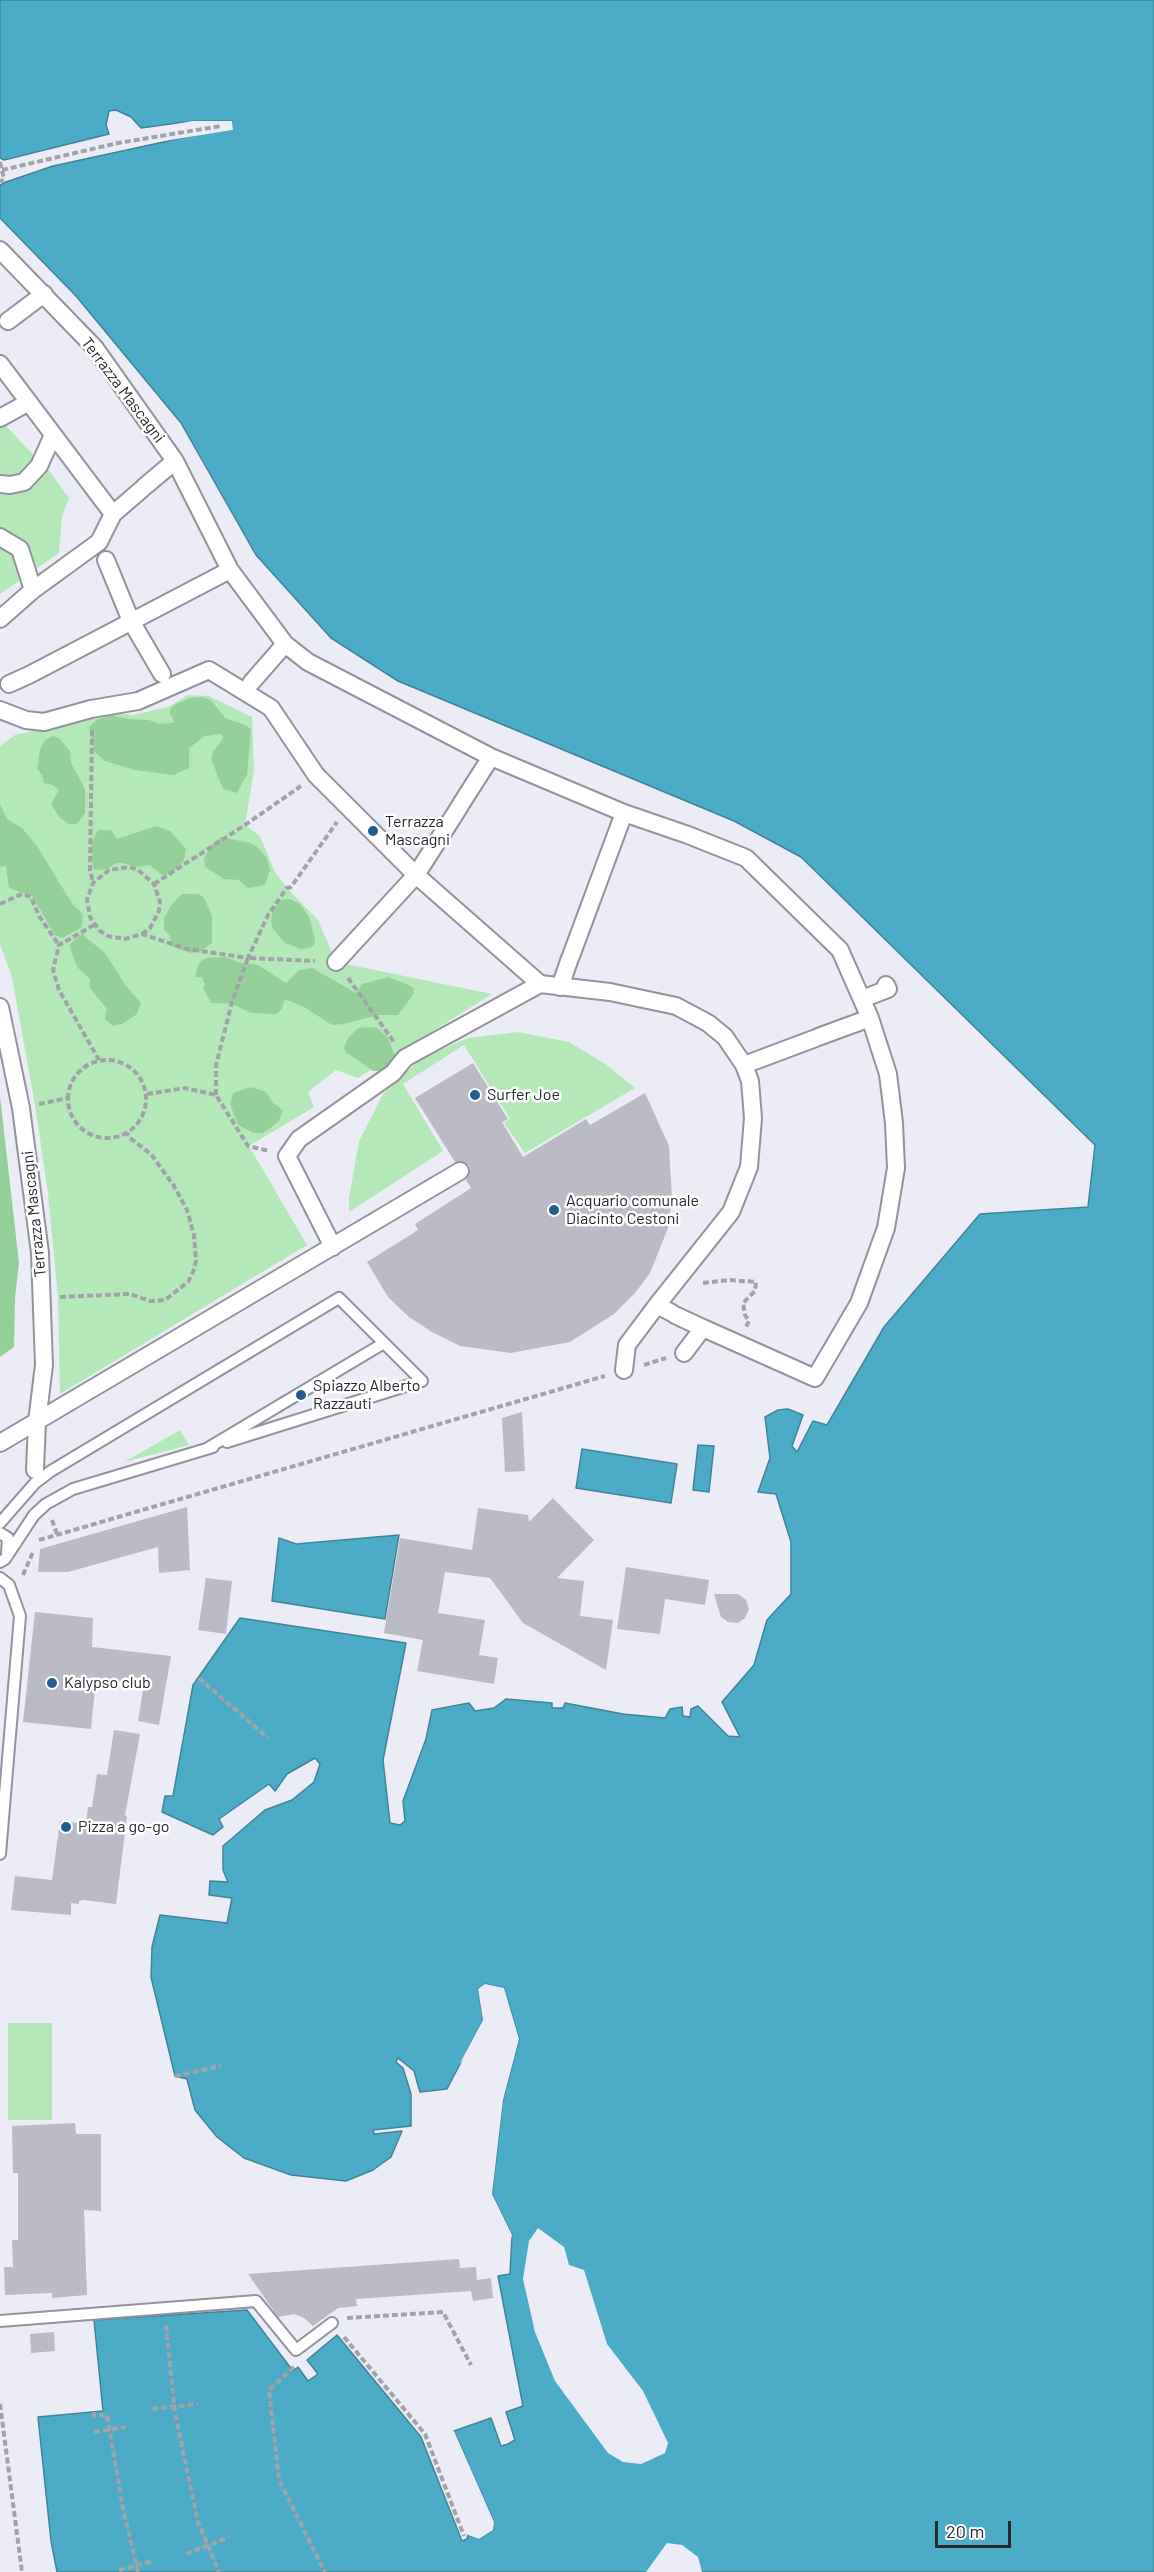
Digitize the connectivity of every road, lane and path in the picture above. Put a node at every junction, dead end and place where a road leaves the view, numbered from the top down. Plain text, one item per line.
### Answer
1 (221, 126) dead end
2 (0, 162) edge
3 (1, 170) edge
4 (0, 182) edge
5 (0, 250) edge
6 (44, 294) junction
7 (4, 324) edge
8 (0, 364) edge
9 (29, 402) junction
10 (0, 418) edge
11 (53, 435) junction
12 (175, 461) junction
13 (0, 484) edge
14 (113, 514) junction
15 (0, 537) edge
16 (99, 542) junction
17 (230, 570) junction
18 (33, 590) junction
19 (2, 615) edge
20 (131, 621) junction
21 (285, 644) junction
22 (164, 679) junction
23 (5, 685) edge
24 (248, 686) junction
25 (91, 709) junction
26 (0, 710) edge
27 (491, 757) junction
28 (316, 776) junction
29 (348, 807) junction
30 (624, 813) junction
31 (416, 875) junction
32 (93, 883) junction
33 (154, 884) junction
34 (0, 904) edge
35 (94, 925) junction
36 (142, 934) junction
37 (59, 945) junction
38 (248, 958) junction
39 (336, 962) junction
40 (540, 984) junction
41 (886, 985) dead end
42 (560, 987) junction
43 (862, 999) junction
44 (0, 1007) edge
45 (870, 1018) junction
46 (405, 1058) junction
47 (99, 1060) junction
48 (744, 1065) junction
49 (147, 1094) junction
50 (216, 1095) junction
51 (68, 1098) junction
52 (21, 1108) junction
53 (127, 1133) junction
54 (287, 1156) junction
55 (460, 1171) dead end
56 (333, 1247) junction
57 (695, 1286) dead end
58 (42, 1299) junction
59 (657, 1305) junction
60 (749, 1321) dead end
61 (703, 1328) junction
62 (384, 1343) junction
63 (684, 1353) dead end
64 (651, 1362) dead end
65 (624, 1370) junction
66 (37, 1422) junction
67 (5, 1440) edge
68 (208, 1448) junction
69 (43, 1471) junction
70 (0, 1523) edge
71 (0, 1533) edge
72 (2, 1561) edge
73 (0, 1578) edge
74 (16, 1604) junction
75 (199, 1678) dead end
76 (268, 1738) dead end
77 (0, 1854) edge
78 (221, 2066) dead end
79 (175, 2076) dead end
80 (165, 2315) dead end
81 (0, 2321) edge
82 (335, 2321) junction
83 (471, 2365) dead end
84 (295, 2367) dead end
85 (0, 2404) edge
86 (198, 2404) dead end
87 (175, 2407) junction
88 (152, 2409) dead end
89 (94, 2412) dead end
90 (126, 2427) dead end
91 (109, 2429) junction
92 (94, 2432) dead end
93 (229, 2536) dead end
94 (464, 2536) dead end
95 (208, 2545) junction
96 (186, 2554) dead end
97 (153, 2561) dead end
98 (136, 2566) junction
99 (119, 2570) dead end
100 (22, 2572) edge
101 (138, 2572) edge
102 (219, 2572) edge
103 (325, 2572) edge

1 - 3 path
2 - 3 path
3 - 4 path
5 - 6 street, Terrazza Mascagni
6 - 7 street
6 - 12 street, Terrazza Mascagni
8 - 9 street
9 - 10 street
9 - 11 street
11 - 13 street
11 - 14 street
12 - 14 street, Terrazza Mascagni
12 - 17 street, Terrazza Mascagni
14 - 16 street, Terrazza Mascagni
15 - 18 street
16 - 18 street, Terrazza Mascagni
16 - 20 street
17 - 20 street
17 - 21 street, Terrazza Mascagni
18 - 19 street, Terrazza Mascagni
20 - 22 street
20 - 23 street
21 - 24 street
21 - 27 street, Terrazza Mascagni
22 - 24 street
22 - 25 street
24 - 28 street
25 - 26 street
25 - 32 path
27 - 30 street, Terrazza Mascagni
27 - 31 street
28 - 29 street
28 - 33 path
29 - 31 street
29 - 38 path
30 - 42 street
30 - 43 street, Terrazza Mascagni
31 - 39 street
31 - 40 street
32 - 33 path
32 - 35 path
33 - 36 path
34 - 37 path
35 - 36 path
35 - 37 path
36 - 38 path
37 - 47 path
38 - 39 path
38 - 50 path
39 - 46 path
40 - 42 street
40 - 46 street
41 - 43 street
42 - 48 street
43 - 45 street, Terrazza Mascagni
44 - 52 street, Terrazza Mascagni
45 - 48 street
45 - 61 street, Terrazza Mascagni
46 - 54 street
47 - 49 path
47 - 51 path
48 - 59 street
49 - 50 path
49 - 53 path
50 - 54 path
51 - 52 path
51 - 53 path
52 - 58 street, Terrazza Mascagni
53 - 58 path
54 - 56 street
55 - 56 street
56 - 66 street
57 - 60 path
58 - 66 street, Terrazza Mascagni
59 - 61 street, Terrazza Mascagni
59 - 65 street
61 - 63 street
62 - 68 lane
62 - 68 lane
62 - 69 lane
64 - 65 path
65 - 74 path
66 - 67 street
66 - 69 street, Terrazza Mascagni
68 - 72 lane
69 - 70 lane
71 - 72 lane
73 - 74 lane
74 - 77 lane
75 - 76 path
78 - 79 path
80 - 87 path
81 - 82 lane
82 - 83 path
82 - 94 path
84 - 103 path
85 - 100 path
86 - 87 path
87 - 88 path
87 - 95 path
89 - 91 path
90 - 91 path
91 - 92 path
91 - 98 path
93 - 95 path
95 - 96 path
95 - 102 path
97 - 98 path
98 - 99 path
98 - 101 path

